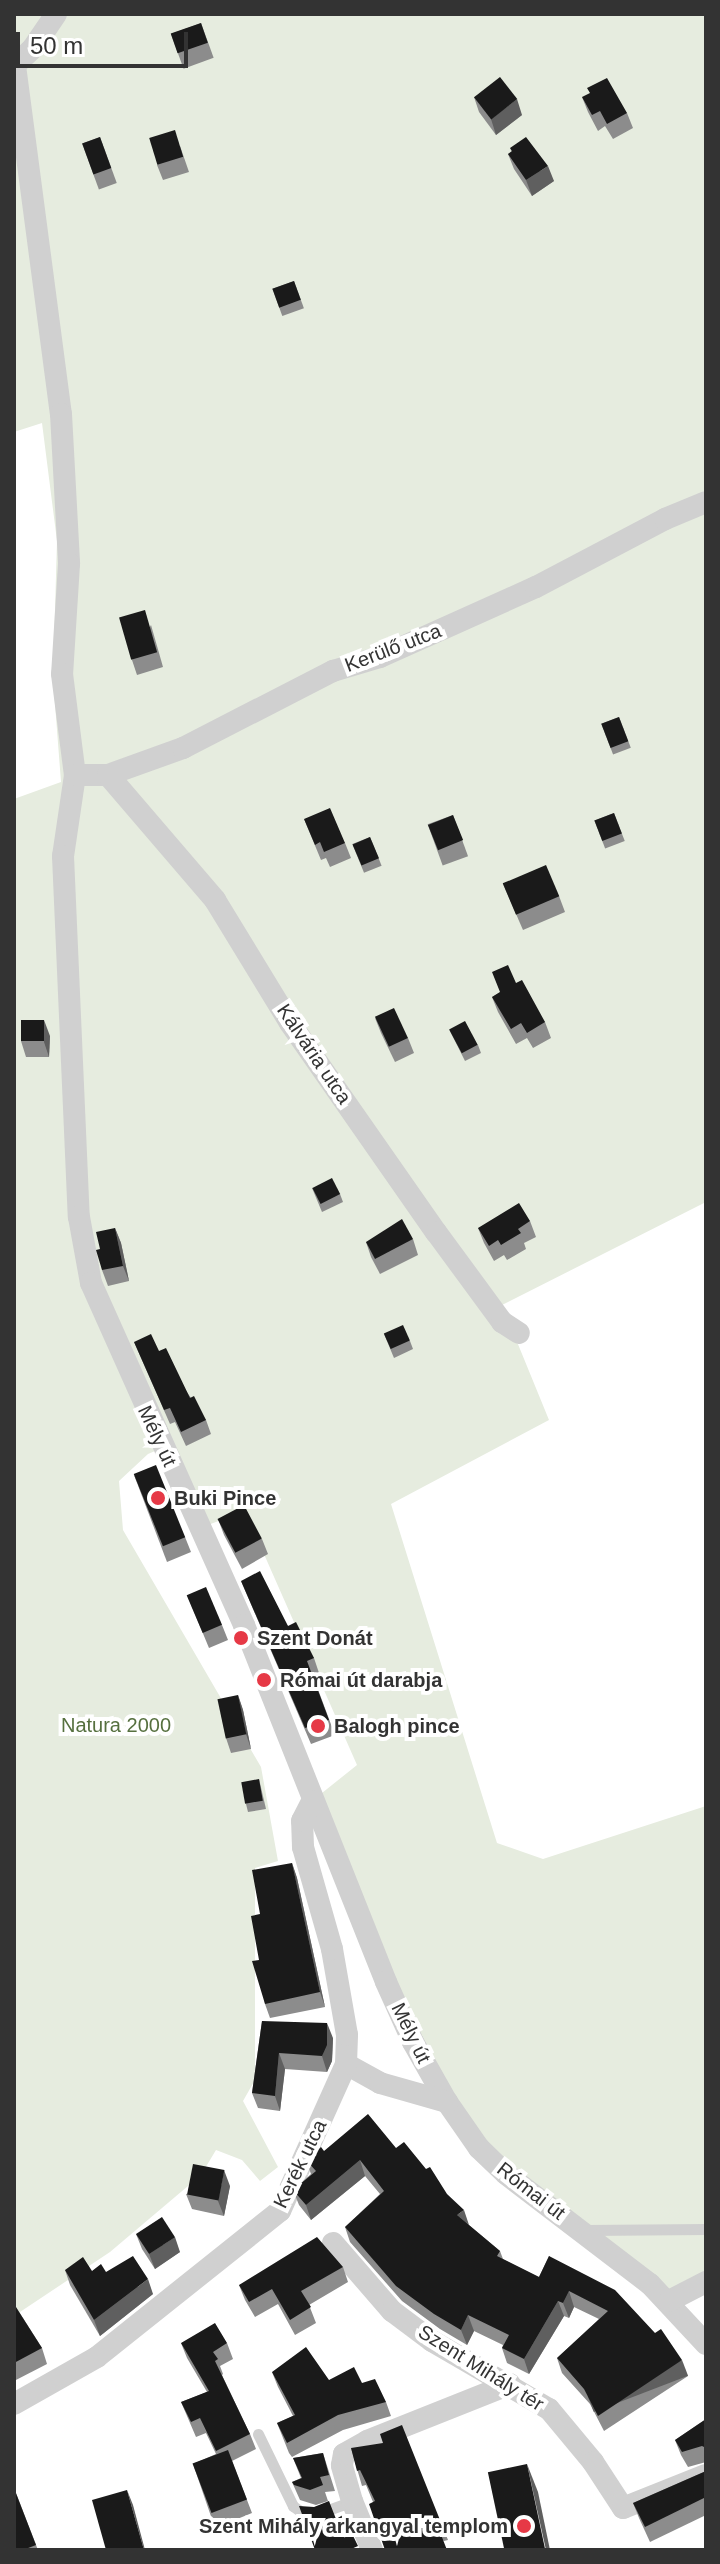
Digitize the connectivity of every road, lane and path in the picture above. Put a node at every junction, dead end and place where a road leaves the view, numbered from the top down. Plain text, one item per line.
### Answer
1 (56, 14) edge
2 (15, 61) edge
3 (706, 502) edge
4 (75, 775) junction
5 (108, 775) junction
6 (519, 1333) dead end
7 (312, 1801) junction
8 (346, 2064) junction
9 (447, 2102) junction
10 (706, 2229) edge
11 (582, 2230) junction
12 (333, 2243) dead end
13 (706, 2282) edge
14 (669, 2301) junction
15 (706, 2344) edge
16 (510, 2384) junction
17 (14, 2404) edge
18 (258, 2434) dead end
19 (706, 2475) edge
20 (352, 2501) junction
21 (372, 2550) edge

1 - 2 street
2 - 4 street, Mély út
3 - 5 street, Kerülő utca
4 - 5 street, Kerülő utca
4 - 7 street, Mély út
5 - 6 street, Kálvária utca
7 - 8 street, Kerék utca
7 - 9 street, Mély út
8 - 9 street
8 - 17 street, Kerék utca
9 - 11 street, Római út
10 - 11 lane
11 - 14 street, Római út
12 - 16 street, Szent Mihály tér
13 - 14 street
14 - 15 street, Római út
16 - 19 street, Szent Mihály tér
16 - 20 street
18 - 20 lane
20 - 21 street

